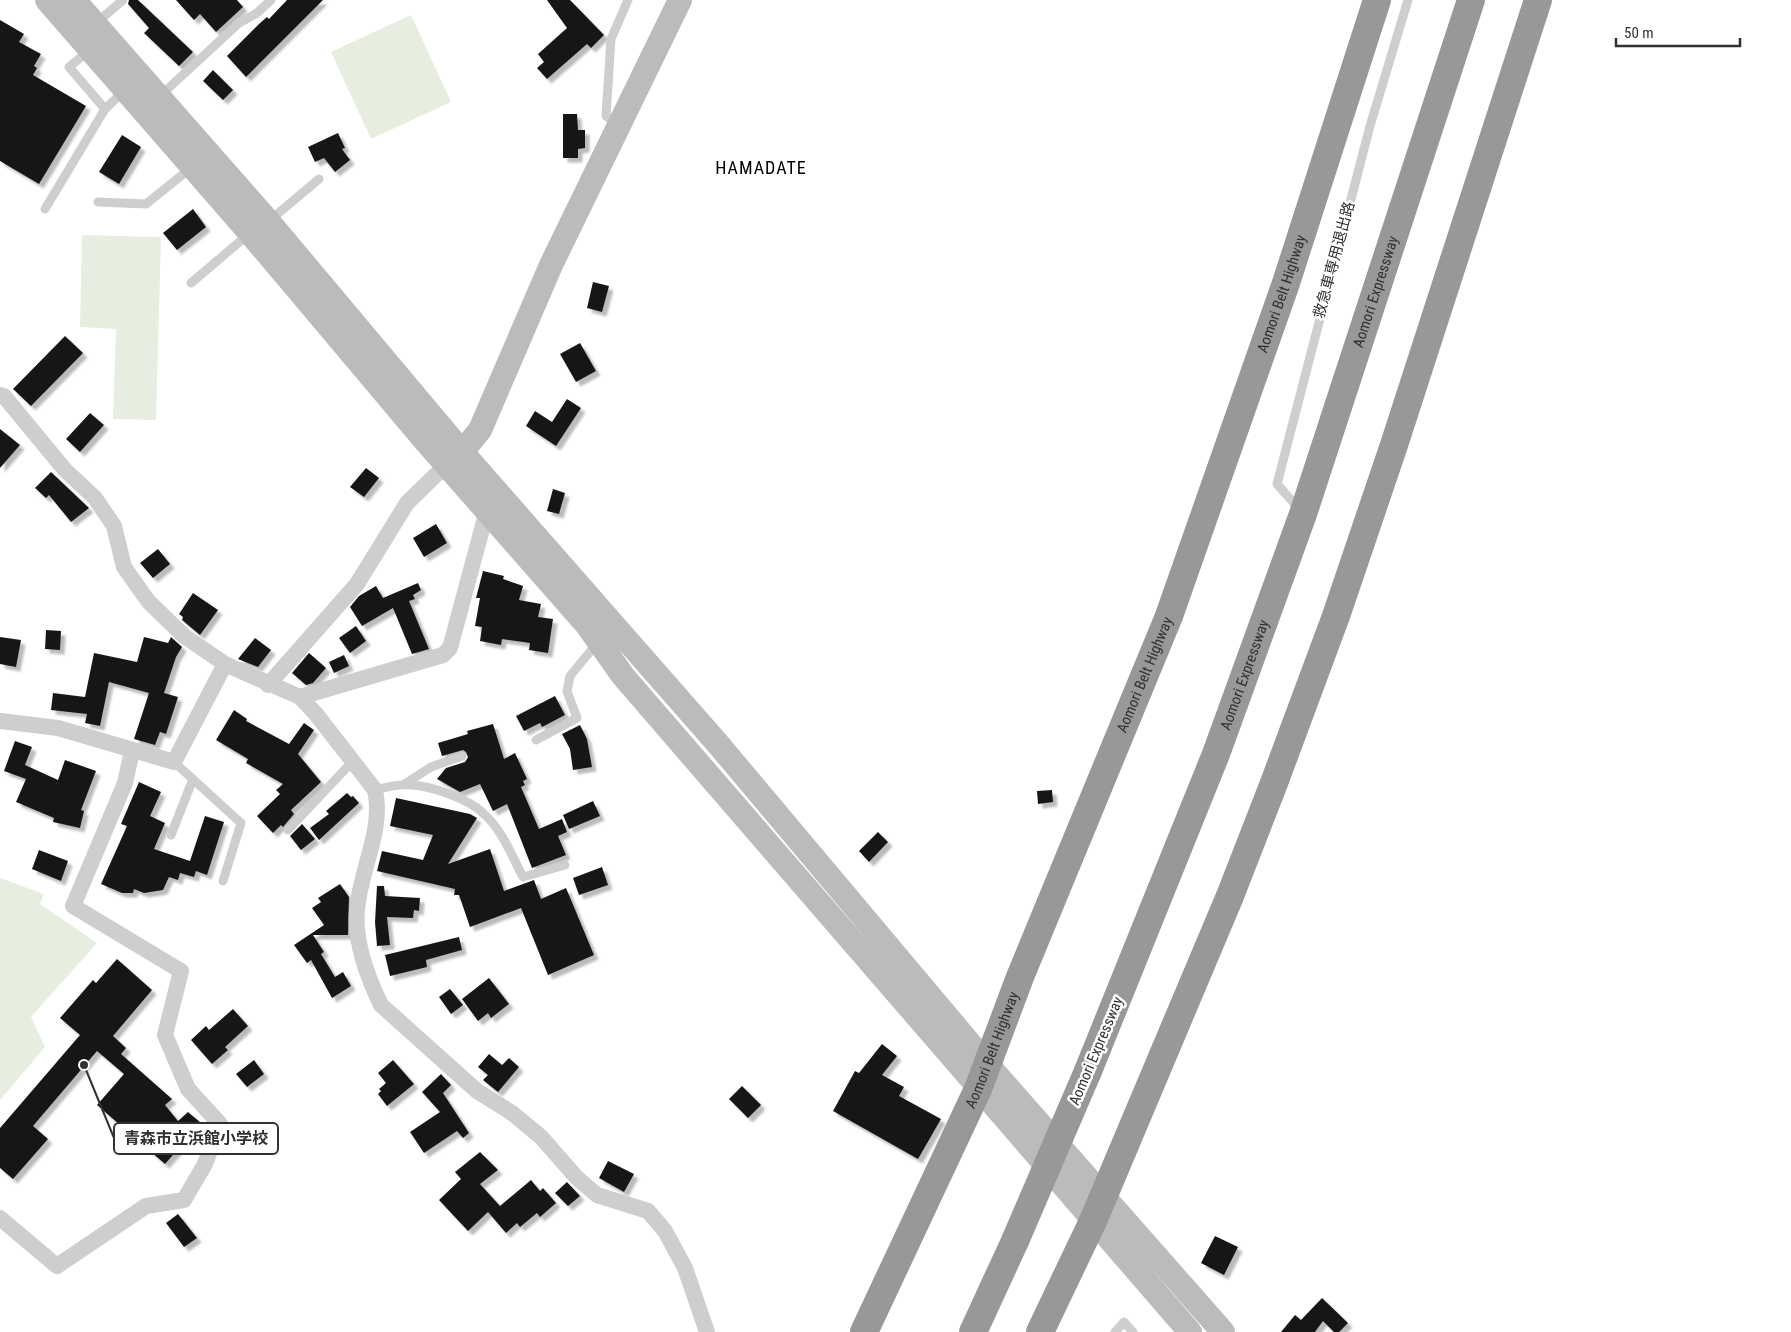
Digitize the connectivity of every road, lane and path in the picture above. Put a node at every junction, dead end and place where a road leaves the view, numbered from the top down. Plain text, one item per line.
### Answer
1 (47, 0) edge
2 (74, 0) edge
3 (123, 0) edge
4 (271, 0) edge
5 (628, 0) edge
6 (680, 0) edge
7 (1377, 0) edge
8 (1408, 0) edge
9 (1471, 0) edge
10 (1538, 0) edge
11 (95, 24) junction
12 (90, 50) junction
13 (126, 90) junction
14 (160, 96) junction
15 (105, 109) junction
16 (618, 125) junction
17 (192, 167) junction
18 (318, 179) dead end
19 (98, 202) dead end
20 (44, 209) dead end
21 (260, 227) junction
22 (191, 283) dead end
23 (0, 395) edge
24 (454, 458) junction
25 (494, 489) junction
26 (486, 511) junction
27 (1303, 514) junction
28 (598, 641) junction
29 (225, 664) junction
30 (268, 685) junction
31 (300, 697) junction
32 (0, 722) edge
33 (536, 740) dead end
34 (132, 751) junction
35 (462, 756) dead end
36 (174, 762) junction
37 (352, 762) junction
38 (193, 779) junction
39 (403, 785) junction
40 (375, 790) junction
41 (288, 830) dead end
42 (171, 835) dead end
43 (565, 865) dead end
44 (223, 881) dead end
45 (983, 1076) junction
46 (1104, 1195) junction
47 (0, 1218) edge
48 (1094, 1220) junction
49 (707, 1332) edge
50 (864, 1332) edge
51 (973, 1332) edge
52 (1040, 1332) edge
53 (1115, 1332) edge
54 (1133, 1332) edge
55 (1190, 1332) edge
56 (1223, 1332) edge

1 - 12 street
2 - 11 street
3 - 11 lane
4 - 14 lane
5 - 16 lane
6 - 16 street
7 - 45 highway, Aomori Belt Highway
8 - 27 lane, 救急車専用退出路
9 - 27 highway, Aomori Expressway
10 - 46 highway
11 - 14 street
12 - 13 street
12 - 15 lane
13 - 15 lane
13 - 17 street
14 - 21 street
15 - 20 lane
16 - 24 street
17 - 19 lane
17 - 21 street
18 - 21 lane
21 - 22 lane
21 - 24 street
23 - 29 street
24 - 25 street
24 - 26 street
24 - 30 street
25 - 26 street
25 - 45 street
26 - 28 street
26 - 31 street
27 - 51 highway, Aomori Expressway, bridge
28 - 33 lane
28 - 45 street
29 - 30 street
29 - 36 street
30 - 31 street
31 - 37 street
32 - 34 street
34 - 36 street
34 - 47 street
35 - 39 lane
36 - 38 lane
37 - 40 street
37 - 41 lane
38 - 42 lane
38 - 44 lane
39 - 40 lane
39 - 43 lane
40 - 49 street
45 - 46 street
45 - 48 street
45 - 50 highway, Aomori Belt Highway
46 - 48 highway
46 - 56 street
48 - 52 highway
48 - 55 street
53 - 54 lane

